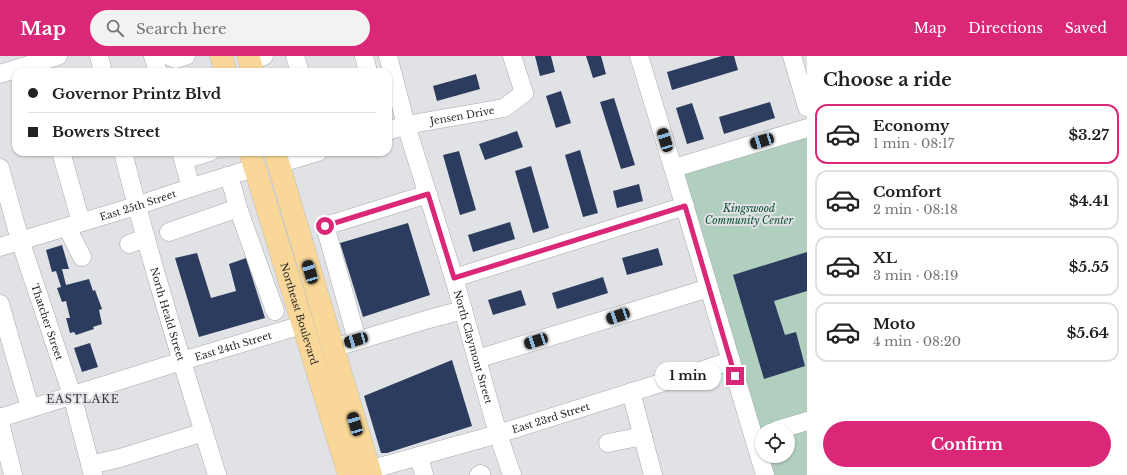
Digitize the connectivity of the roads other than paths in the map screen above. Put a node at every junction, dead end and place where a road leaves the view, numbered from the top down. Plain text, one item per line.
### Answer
1 (58, 56) edge
2 (99, 56) edge
3 (153, 56) edge
4 (169, 56) edge
5 (186, 56) edge
6 (221, 56) edge
7 (295, 56) edge
8 (364, 56) edge
9 (388, 56) edge
10 (512, 56) edge
11 (638, 56) edge
12 (792, 56) edge
13 (35, 64) edge
14 (21, 68) edge
15 (102, 68) edge
16 (157, 68) edge
17 (225, 68) edge
18 (299, 68) edge
19 (367, 68) edge
20 (390, 68) edge
21 (12, 71) edge
22 (0, 74) edge
23 (392, 81) edge
24 (807, 107) edge
25 (406, 125) junction
26 (807, 128) edge
27 (392, 130) edge
28 (62, 156) edge
29 (123, 156) edge
30 (192, 156) edge
31 (290, 156) edge
32 (276, 158) edge
33 (252, 160) edge
34 (0, 168) edge
35 (674, 168) junction
36 (228, 176) junction
37 (196, 186) junction
38 (428, 194) junction
39 (136, 206) junction
40 (685, 206) junction
41 (238, 208) junction
42 (74, 224) junction
43 (169, 232) dead end
44 (146, 238) junction
45 (20, 240) junction
46 (129, 244) dead end
47 (0, 247) edge
48 (82, 257) dead end
49 (283, 261) junction
50 (261, 270) junction
51 (454, 278) junction
52 (709, 288) junction
53 (0, 304) edge
54 (463, 310) junction
55 (275, 311) dead end
56 (302, 325) junction
57 (356, 340) junction
58 (332, 348) junction
59 (477, 359) junction
60 (182, 361) junction
61 (731, 361) junction
62 (631, 392) junction
63 (72, 395) junction
64 (30, 408) junction
65 (0, 417) edge
66 (807, 421) edge
67 (795, 424) edge
68 (755, 428) edge
69 (204, 432) junction
70 (498, 434) junction
71 (642, 436) junction
72 (608, 443) dead end
73 (419, 456) junction
74 (762, 463) edge
75 (91, 470) edge
76 (363, 473) edge
77 (13, 475) edge
78 (217, 475) edge
79 (424, 475) edge
80 (512, 475) edge
81 (653, 475) edge
82 (764, 475) edge

1 - 13 street
2 - 15 street
3 - 16 street
4 - 5 street
6 - 17 main road
7 - 18 street
8 - 19 street
9 - 20 street, North Claymont Street
10 - 25 street, Jensen Drive
11 - 35 street
12 - 24 street
13 - 14 street
21 - 22 street
23 - 25 street, North Claymont Street
25 - 27 street
25 - 38 street, North Claymont Street
26 - 35 street
28 - 42 street
29 - 39 street, North Heald Street
30 - 37 street
31 - 32 street
32 - 58 main road
33 - 36 street, East 25th Street
33 - 49 main road, Northeast Boulevard
34 - 45 street, Thatcher Street
35 - 40 street
36 - 37 street, East 25th Street
36 - 41 street
37 - 39 street, East 25th Street
38 - 51 street, North Claymont Street
38 - 57 street
39 - 42 street, East 25th Street
39 - 44 street, North Heald Street
40 - 51 street
40 - 52 street
41 - 43 street
41 - 50 street
42 - 45 street, East 25th Street
42 - 48 street
44 - 46 street
44 - 60 street, North Heald Street
45 - 47 street, East 25th Street
45 - 63 street, Thatcher Street
49 - 50 street
49 - 56 main road, Northeast Boulevard
50 - 55 street
51 - 54 street, North Claymont Street
52 - 59 street
52 - 61 street
53 - 64 street
54 - 57 street
54 - 59 street, North Claymont Street
56 - 60 street, East 24th Street
56 - 76 main road, Northeast Boulevard
57 - 58 street
58 - 76 main road
59 - 70 street, North Claymont Street
60 - 63 street, East 24th Street
60 - 69 street, North Heald Street
61 - 62 street, East 23rd Street
61 - 68 street
62 - 70 street, East 23rd Street
62 - 71 street
63 - 64 street, East 24th Street
63 - 75 street, Thatcher Street
64 - 65 street, East 24th Street
65 - 77 street
66 - 67 street
69 - 75 street
69 - 78 street, North Heald Street
70 - 73 street, East 23rd Street
70 - 80 street, North Claymont Street
71 - 72 street
71 - 81 street
73 - 76 street, East 23rd Street
73 - 79 street
74 - 82 street

